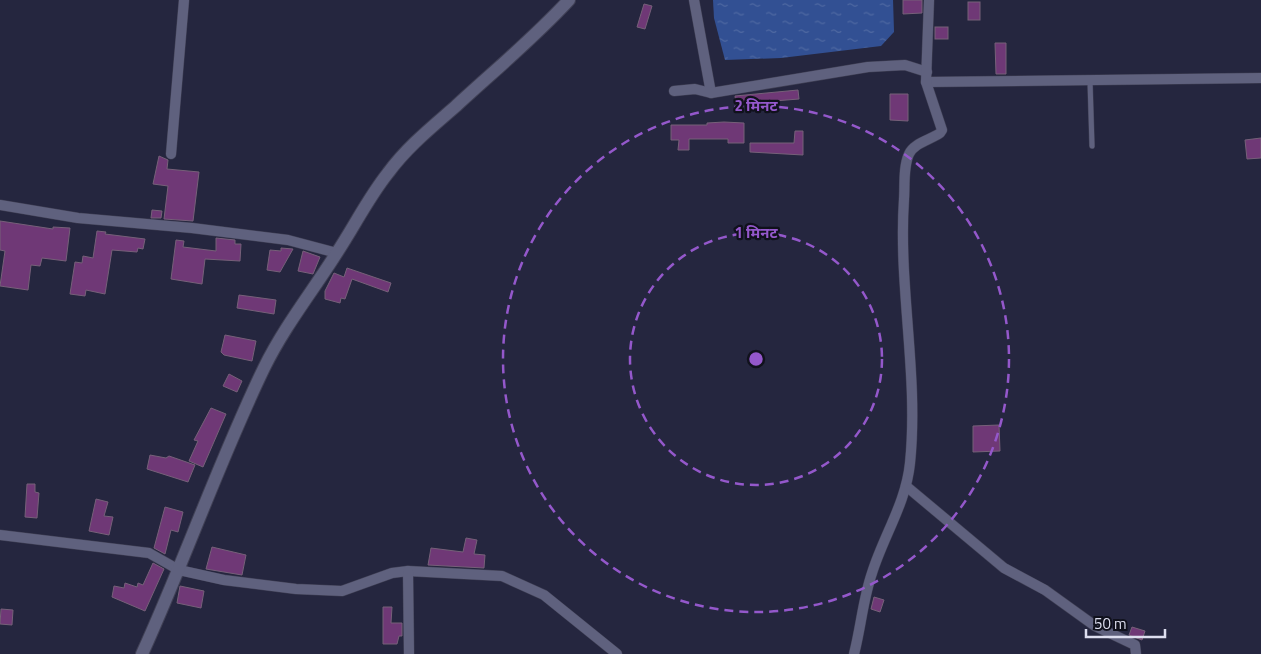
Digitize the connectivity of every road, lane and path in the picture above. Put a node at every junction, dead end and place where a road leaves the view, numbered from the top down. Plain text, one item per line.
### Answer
1 (184, 0) edge
2 (569, 0) edge
3 (694, 0) edge
4 (929, 0) edge
5 (927, 77) junction
6 (1261, 78) edge
7 (1090, 81) junction
8 (674, 91) dead end
9 (711, 93) junction
10 (1092, 146) dead end
11 (171, 154) dead end
12 (0, 205) edge
13 (337, 254) junction
14 (906, 486) junction
15 (0, 535) edge
16 (179, 570) junction
17 (408, 571) junction
18 (142, 654) edge
19 (409, 654) edge
20 (617, 654) edge
21 (854, 654) edge
22 (1136, 654) edge

1 - 11 street
2 - 13 street
3 - 9 street
4 - 5 street
5 - 7 street
5 - 9 street
5 - 14 street
6 - 7 street
7 - 10 lane
8 - 9 street
12 - 13 street
13 - 16 street
14 - 21 street
14 - 22 street
15 - 16 street
16 - 17 street
16 - 18 street
17 - 19 street
17 - 20 street

